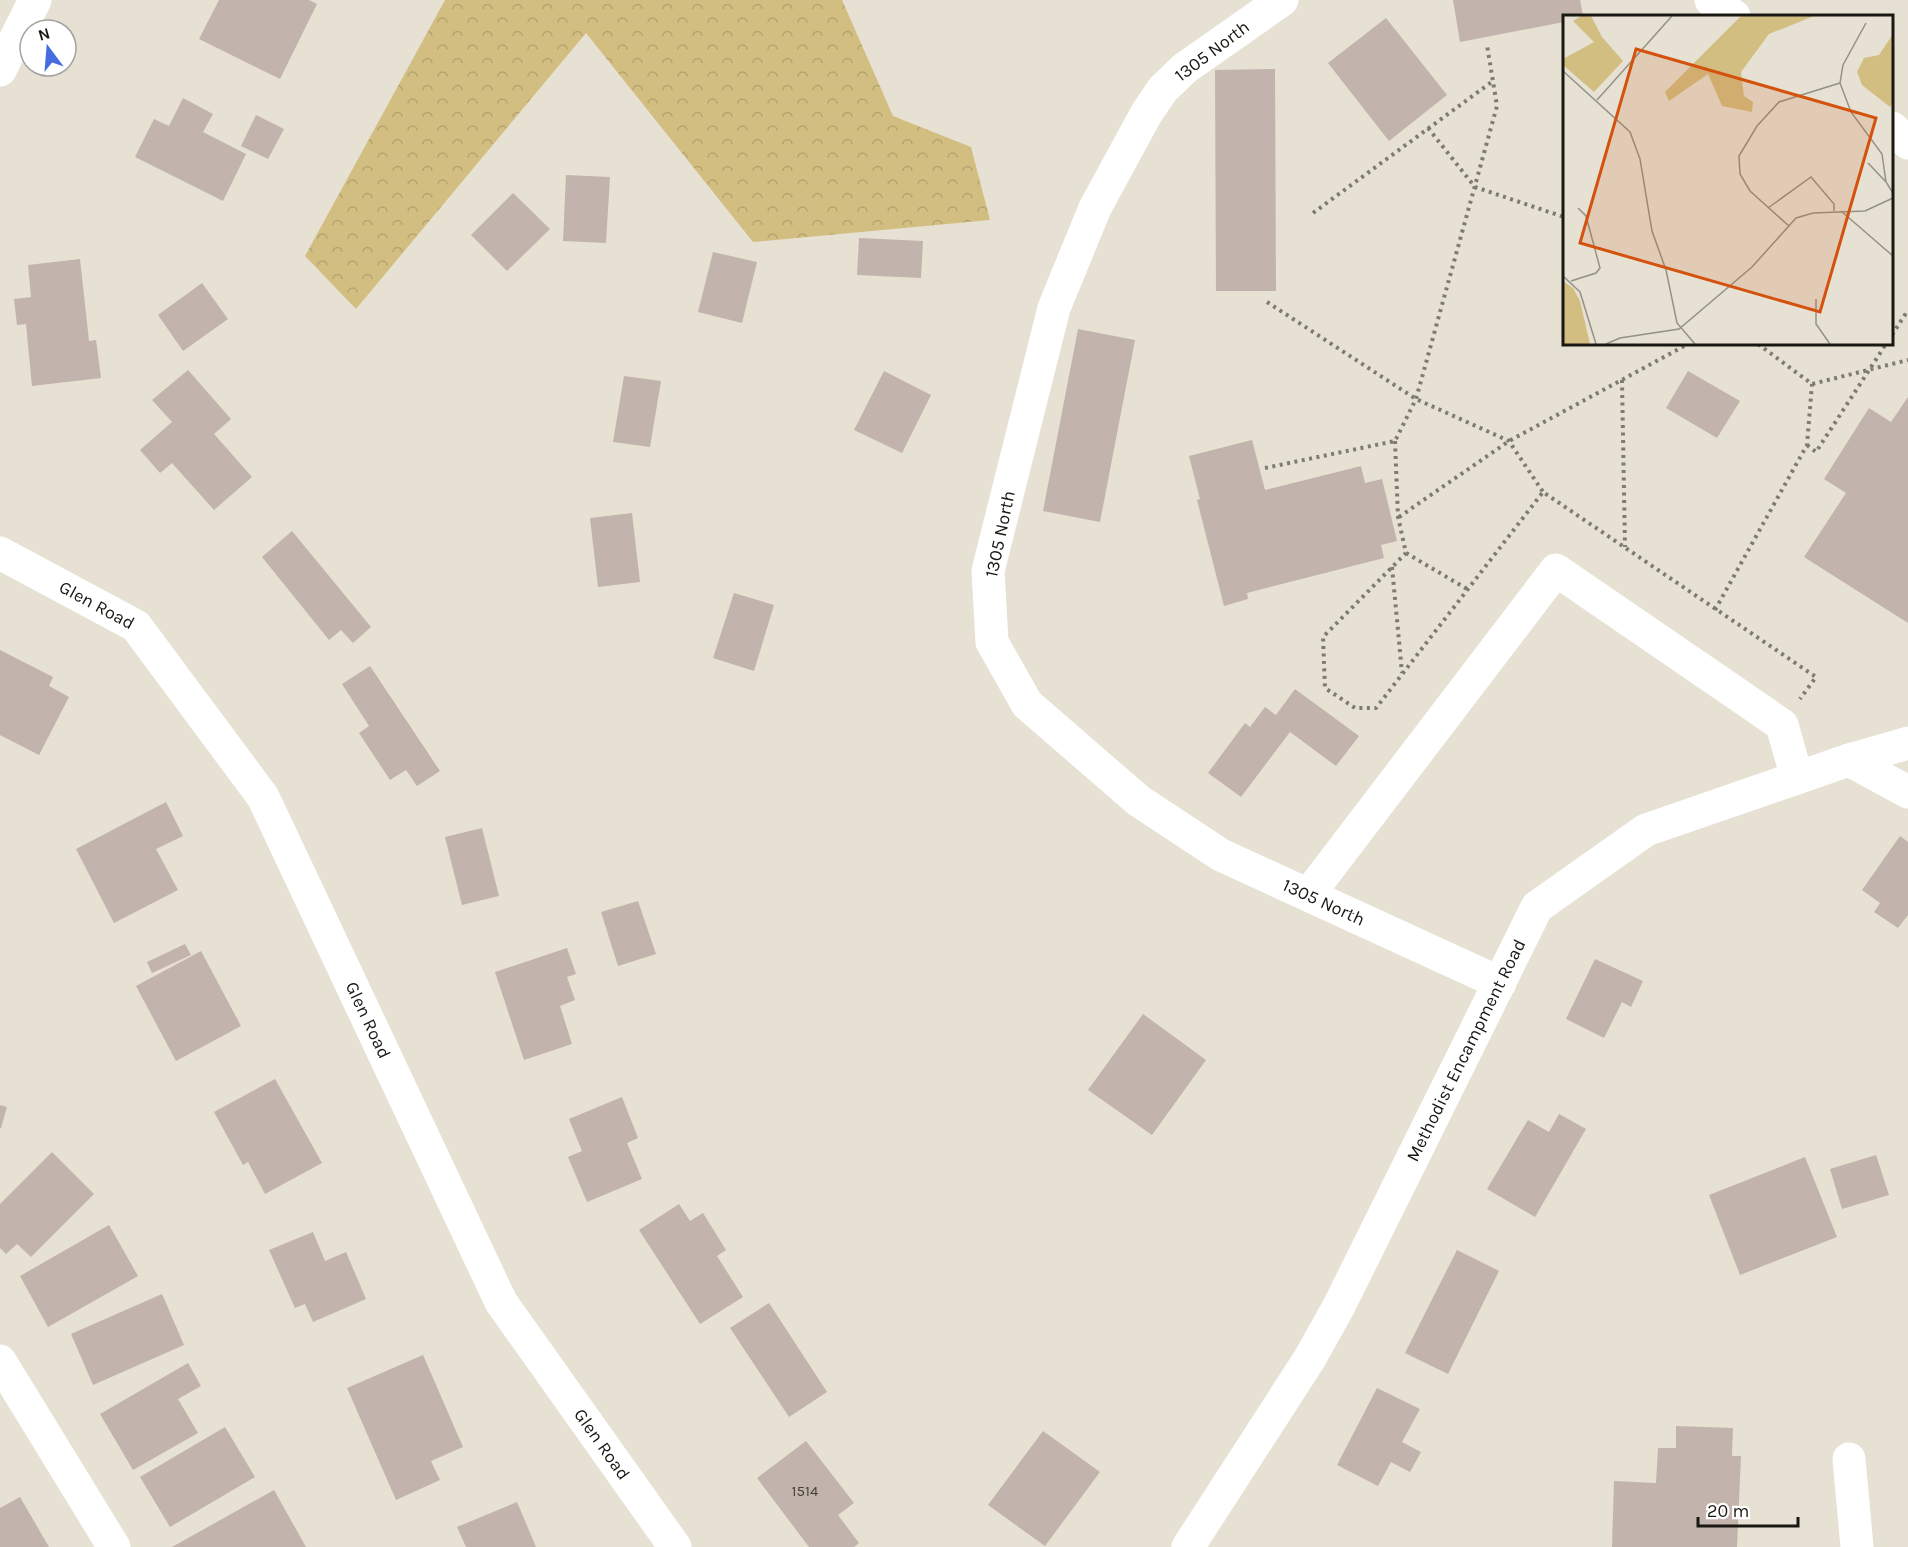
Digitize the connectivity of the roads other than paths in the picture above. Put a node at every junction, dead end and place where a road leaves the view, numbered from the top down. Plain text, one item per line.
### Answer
1 (35, 0) edge
2 (1282, 0) edge
3 (1711, 0) edge
4 (1733, 15) edge
5 (0, 70) edge
6 (1893, 129) edge
7 (1908, 143) edge
8 (0, 553) edge
9 (1908, 743) edge
10 (1849, 760) junction
11 (1797, 778) junction
12 (1908, 792) edge
13 (1309, 894) junction
14 (1500, 983) junction
15 (0, 1361) edge
16 (1850, 1459) dead end
17 (114, 1547) edge
18 (675, 1547) edge
19 (1188, 1547) edge
20 (1857, 1547) edge

1 - 5 street
2 - 13 street, 1305 North
3 - 4 street
6 - 7 street
8 - 18 street, Glen Road
9 - 10 street, Methodist Encampment Road
10 - 11 street, Methodist Encampment Road
10 - 12 street
11 - 13 street
11 - 14 street, Methodist Encampment Road
13 - 14 street, 1305 North
14 - 19 street, Methodist Encampment Road
15 - 17 street
16 - 20 street

